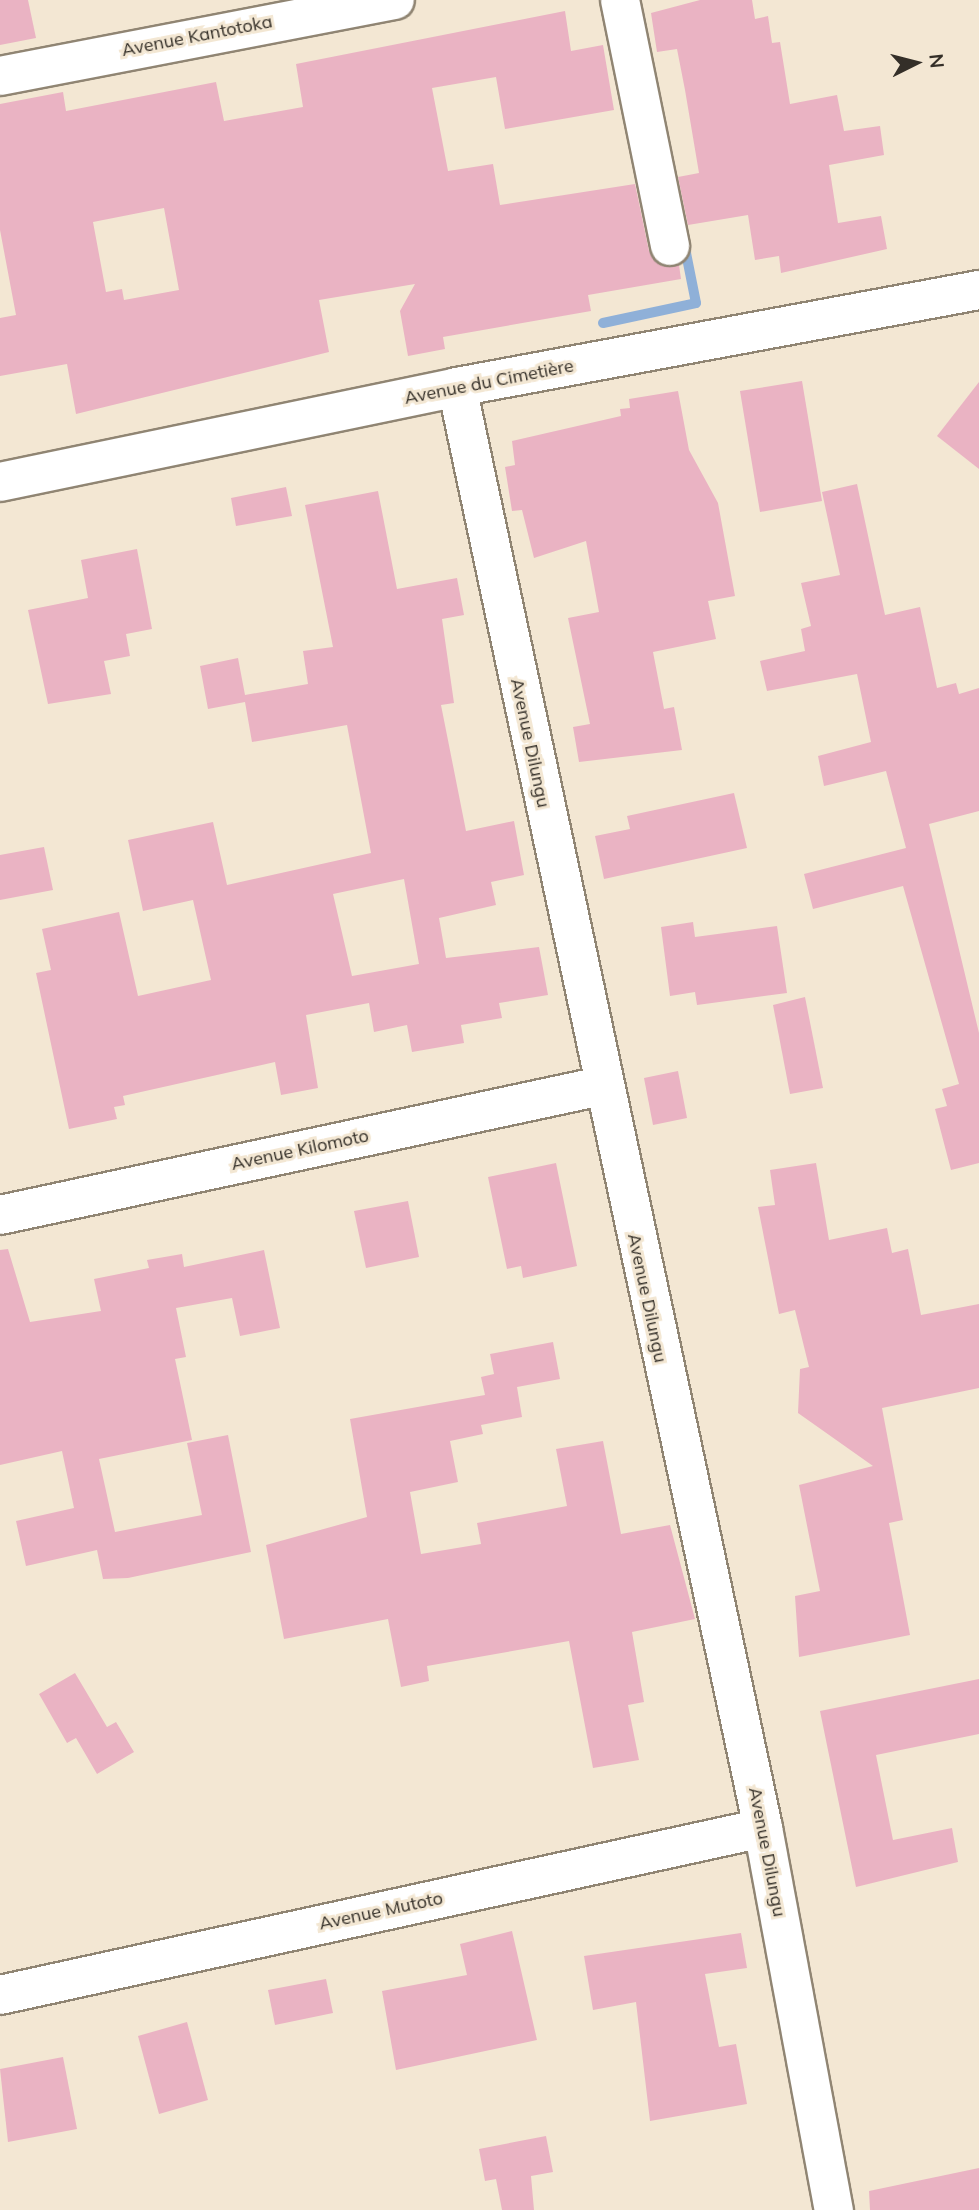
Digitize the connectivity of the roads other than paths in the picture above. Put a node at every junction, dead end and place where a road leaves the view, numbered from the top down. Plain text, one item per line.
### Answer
1 (395, 0) edge
2 (620, 0) edge
3 (255, 12) edge
4 (0, 76) edge
5 (670, 246) dead end
6 (979, 290) edge
7 (457, 387) junction
8 (0, 481) edge
9 (601, 1086) junction
10 (0, 1215) edge
11 (763, 1828) junction
12 (0, 1995) edge
13 (834, 2210) edge

1 - 3 street, Avenue Kantotoka
2 - 5 street
3 - 4 street, Avenue Kantotoka
6 - 7 street, Avenue du Cimetière
7 - 8 street, Avenue du Cimetière
7 - 9 street, Avenue Dilungu
9 - 10 street, Avenue Kilomoto
9 - 11 street, Avenue Dilungu
11 - 12 street, Avenue Mutoto
11 - 13 street, Avenue Dilungu

